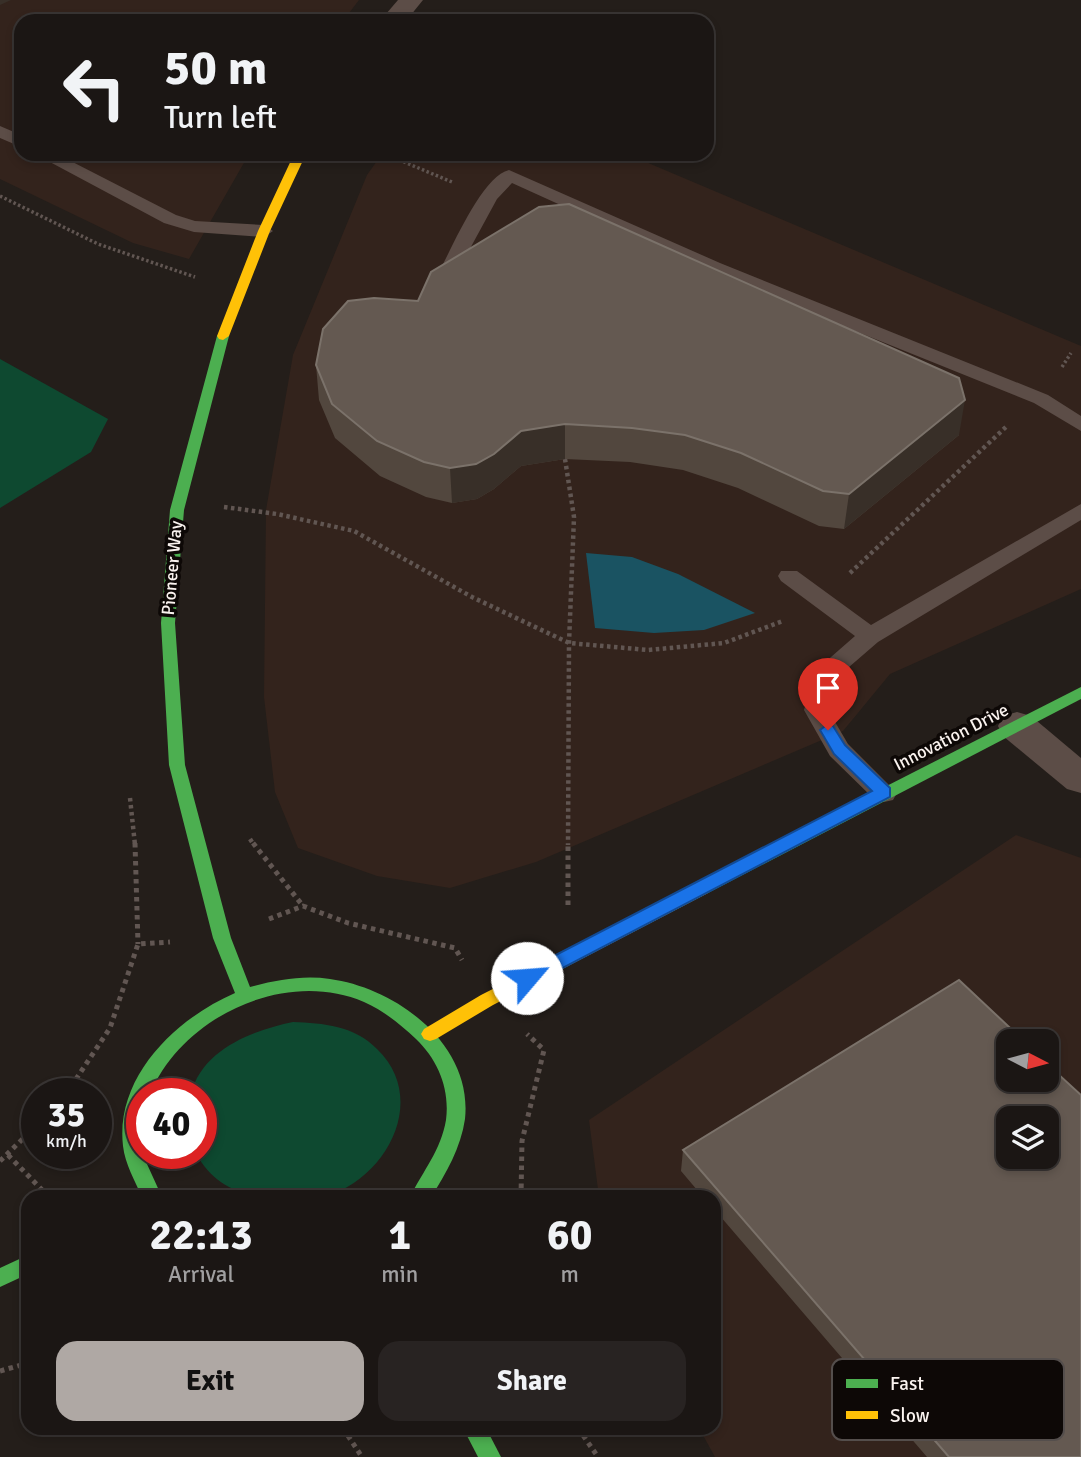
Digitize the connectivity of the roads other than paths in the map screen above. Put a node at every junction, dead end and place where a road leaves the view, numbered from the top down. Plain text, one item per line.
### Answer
1 (411, 0) edge
2 (398, 14) edge
3 (58, 161) edge
4 (297, 161) edge
5 (264, 231) junction
6 (447, 274) edge
7 (1081, 425) edge
8 (1081, 511) edge
9 (789, 576) dead end
10 (870, 636) junction
11 (1081, 692) edge
12 (1017, 726) junction
13 (1081, 779) edge
14 (884, 793) junction
15 (244, 993) junction
16 (430, 1034) junction
17 (149, 1190) edge
18 (425, 1190) edge
19 (21, 1268) edge
20 (0, 1278) edge
21 (478, 1435) edge
22 (490, 1457) edge

1 - 2 street
3 - 5 lane
4 - 5 street, Pioneer Way
5 - 15 street, Pioneer Way
6 - 7 lane
8 - 10 lane
9 - 10 lane
10 - 14 lane
11 - 12 street, Innovation Drive
12 - 13 street
12 - 14 street, Innovation Drive
14 - 16 street, Innovation Drive
15 - 16 street
15 - 17 street
16 - 18 street
19 - 20 street
21 - 22 street

